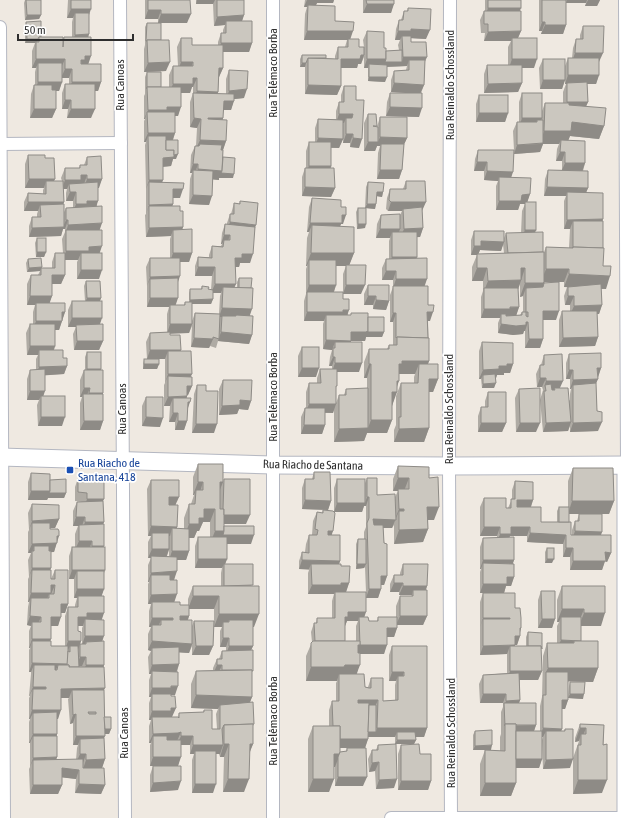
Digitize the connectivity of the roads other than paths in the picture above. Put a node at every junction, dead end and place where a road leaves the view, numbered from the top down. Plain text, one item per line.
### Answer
1 (120, 0) edge
2 (273, 0) edge
3 (450, 0) edge
4 (626, 0) edge
5 (0, 27) edge
6 (121, 143) junction
7 (0, 144) edge
8 (1, 457) edge
9 (123, 461) junction
10 (273, 464) junction
11 (626, 465) edge
12 (449, 466) junction
13 (1, 580) edge
14 (2, 703) edge
15 (4, 818) edge
16 (125, 818) edge
17 (273, 818) edge
18 (391, 818) edge
19 (451, 818) edge
20 (626, 818) edge

1 - 6 street, Rua Canoas
2 - 10 street, Rua Telêmaco Borba
3 - 12 street, Rua Reinaldo Schossland
4 - 11 street
5 - 7 street
6 - 7 street
6 - 9 street, Rua Canoas
7 - 8 street
8 - 9 street, Rua Riacho de Santana
8 - 13 street
9 - 10 street, Rua Riacho de Santana
9 - 16 street, Rua Canoas
10 - 12 street, Rua Riacho de Santana
10 - 17 street, Rua Telêmaco Borba
11 - 12 street, Rua Riacho de Santana
11 - 20 street
12 - 19 street, Rua Reinaldo Schossland
13 - 14 street
14 - 15 street
18 - 19 street
19 - 20 street

